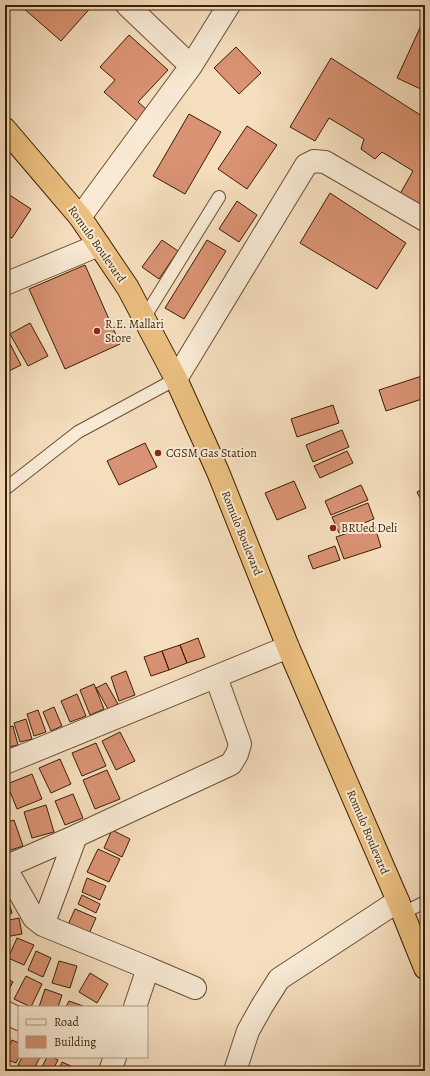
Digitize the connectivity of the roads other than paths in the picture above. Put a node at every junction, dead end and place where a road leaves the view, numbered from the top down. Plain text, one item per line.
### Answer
1 (127, 5) edge
2 (229, 5) edge
3 (191, 66) junction
4 (5, 129) edge
5 (219, 196) dead end
6 (80, 217) junction
7 (425, 220) edge
8 (99, 245) junction
9 (5, 284) edge
10 (144, 318) junction
11 (176, 379) junction
12 (5, 489) edge
13 (288, 647) junction
14 (216, 677) junction
15 (5, 763) edge
16 (76, 836) junction
17 (5, 867) edge
18 (425, 902) edge
19 (400, 907) junction
20 (43, 925) junction
21 (148, 968) junction
22 (425, 968) edge
23 (195, 988) dead end
24 (135, 1006) edge
25 (5, 1012) edge
26 (18, 1018) edge
27 (235, 1071) edge

1 - 3 street
2 - 3 street
3 - 6 street
4 - 6 highway, Romulo Boulevard
5 - 10 lane
6 - 8 highway, Romulo Boulevard
7 - 11 street
8 - 9 street
8 - 10 highway, Romulo Boulevard
10 - 11 highway, Romulo Boulevard
11 - 12 lane
11 - 13 highway, Romulo Boulevard
13 - 14 street
13 - 19 highway, Romulo Boulevard
14 - 15 street
14 - 16 street
16 - 17 street
16 - 20 street
17 - 20 street
18 - 19 lane
19 - 22 highway, Romulo Boulevard
19 - 27 street
20 - 21 street
21 - 23 street
21 - 24 street
25 - 26 street

